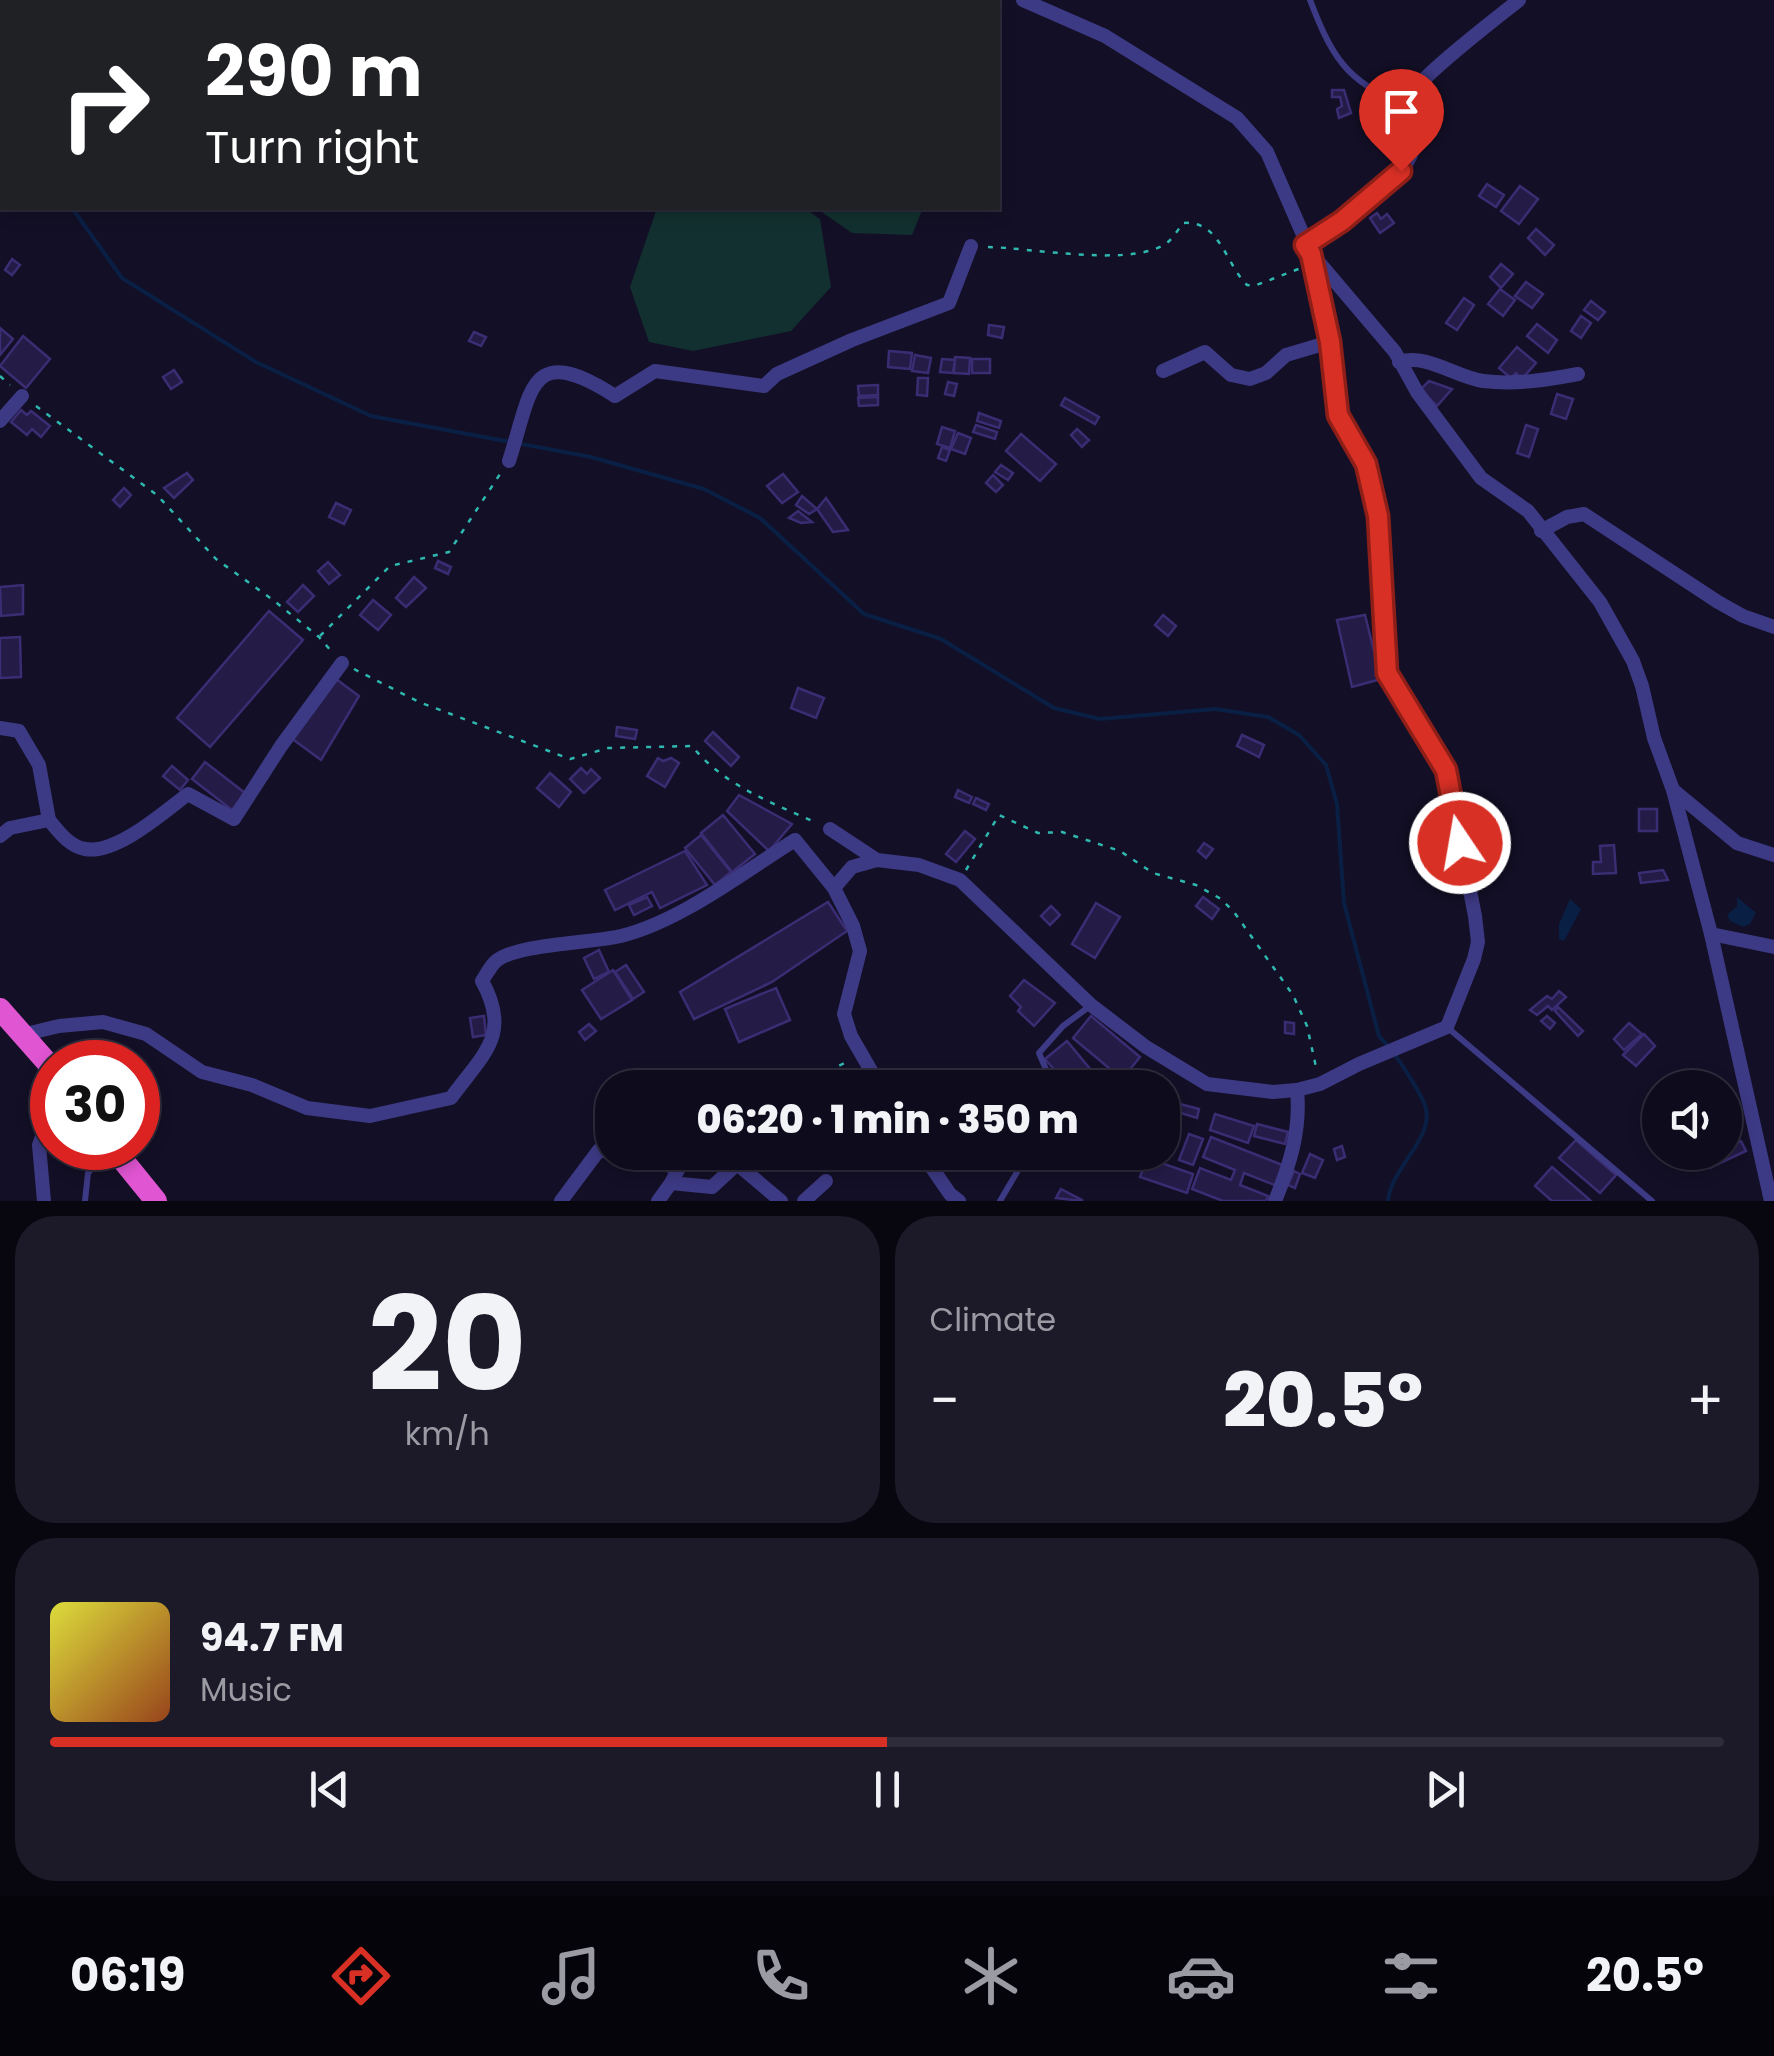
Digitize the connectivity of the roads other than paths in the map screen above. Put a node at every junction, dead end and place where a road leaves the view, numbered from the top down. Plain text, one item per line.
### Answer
1 (1023, 0) edge
2 (1310, 0) edge
3 (1520, 0) edge
4 (1403, 102) junction
5 (971, 246) road end
6 (1310, 254) junction
7 (1330, 342) junction
8 (1399, 362) junction
9 (1162, 372) dead end
10 (1578, 374) dead end
11 (22, 396) road end
12 (0, 422) edge
13 (509, 461) road end
14 (1540, 531) junction
15 (1774, 626) edge
16 (342, 663) road end
17 (0, 728) edge
18 (1673, 790) junction
19 (49, 820) junction
20 (830, 828) road end
21 (0, 836) edge
22 (1774, 856) edge
23 (877, 860) junction
24 (834, 888) junction
25 (1711, 934) junction
26 (1774, 947) edge
27 (1091, 1005) junction
28 (0, 1009) edge
29 (1447, 1027) junction
30 (26, 1034) junction
31 (31, 1040) edge
32 (871, 1070) edge
33 (1046, 1070) edge
34 (1297, 1090) junction
35 (41, 1170) edge
36 (91, 1170) edge
37 (130, 1170) edge
38 (933, 1170) edge
39 (1018, 1170) edge
40 (826, 1181) dead end
41 (671, 1183) junction
42 (44, 1201) edge
43 (85, 1201) edge
44 (156, 1201) edge
45 (562, 1201) edge
46 (658, 1201) edge
47 (781, 1201) edge
48 (804, 1201) edge
49 (959, 1201) edge
50 (1000, 1201) edge
51 (1275, 1201) edge
52 (1652, 1201) edge
53 (1771, 1201) edge

1 - 6 street
2 - 4 lane
3 - 4 street
4 - 6 street
5 - 13 street
6 - 7 street
6 - 8 street
7 - 9 street
7 - 29 street
8 - 10 street
8 - 14 street
11 - 12 street
14 - 15 street
14 - 18 street
16 - 19 street
17 - 19 street
18 - 22 street
18 - 25 street
19 - 21 street
20 - 23 street
23 - 24 street
23 - 27 street
24 - 30 street
24 - 32 street
25 - 26 street
25 - 53 street
27 - 33 lane
27 - 34 street
28 - 30 highway
29 - 34 street
29 - 52 lane
30 - 31 highway
34 - 51 street
35 - 42 street
36 - 43 lane
37 - 44 highway
38 - 49 street
39 - 50 lane
40 - 48 street
41 - 45 street
41 - 46 street
41 - 47 street

